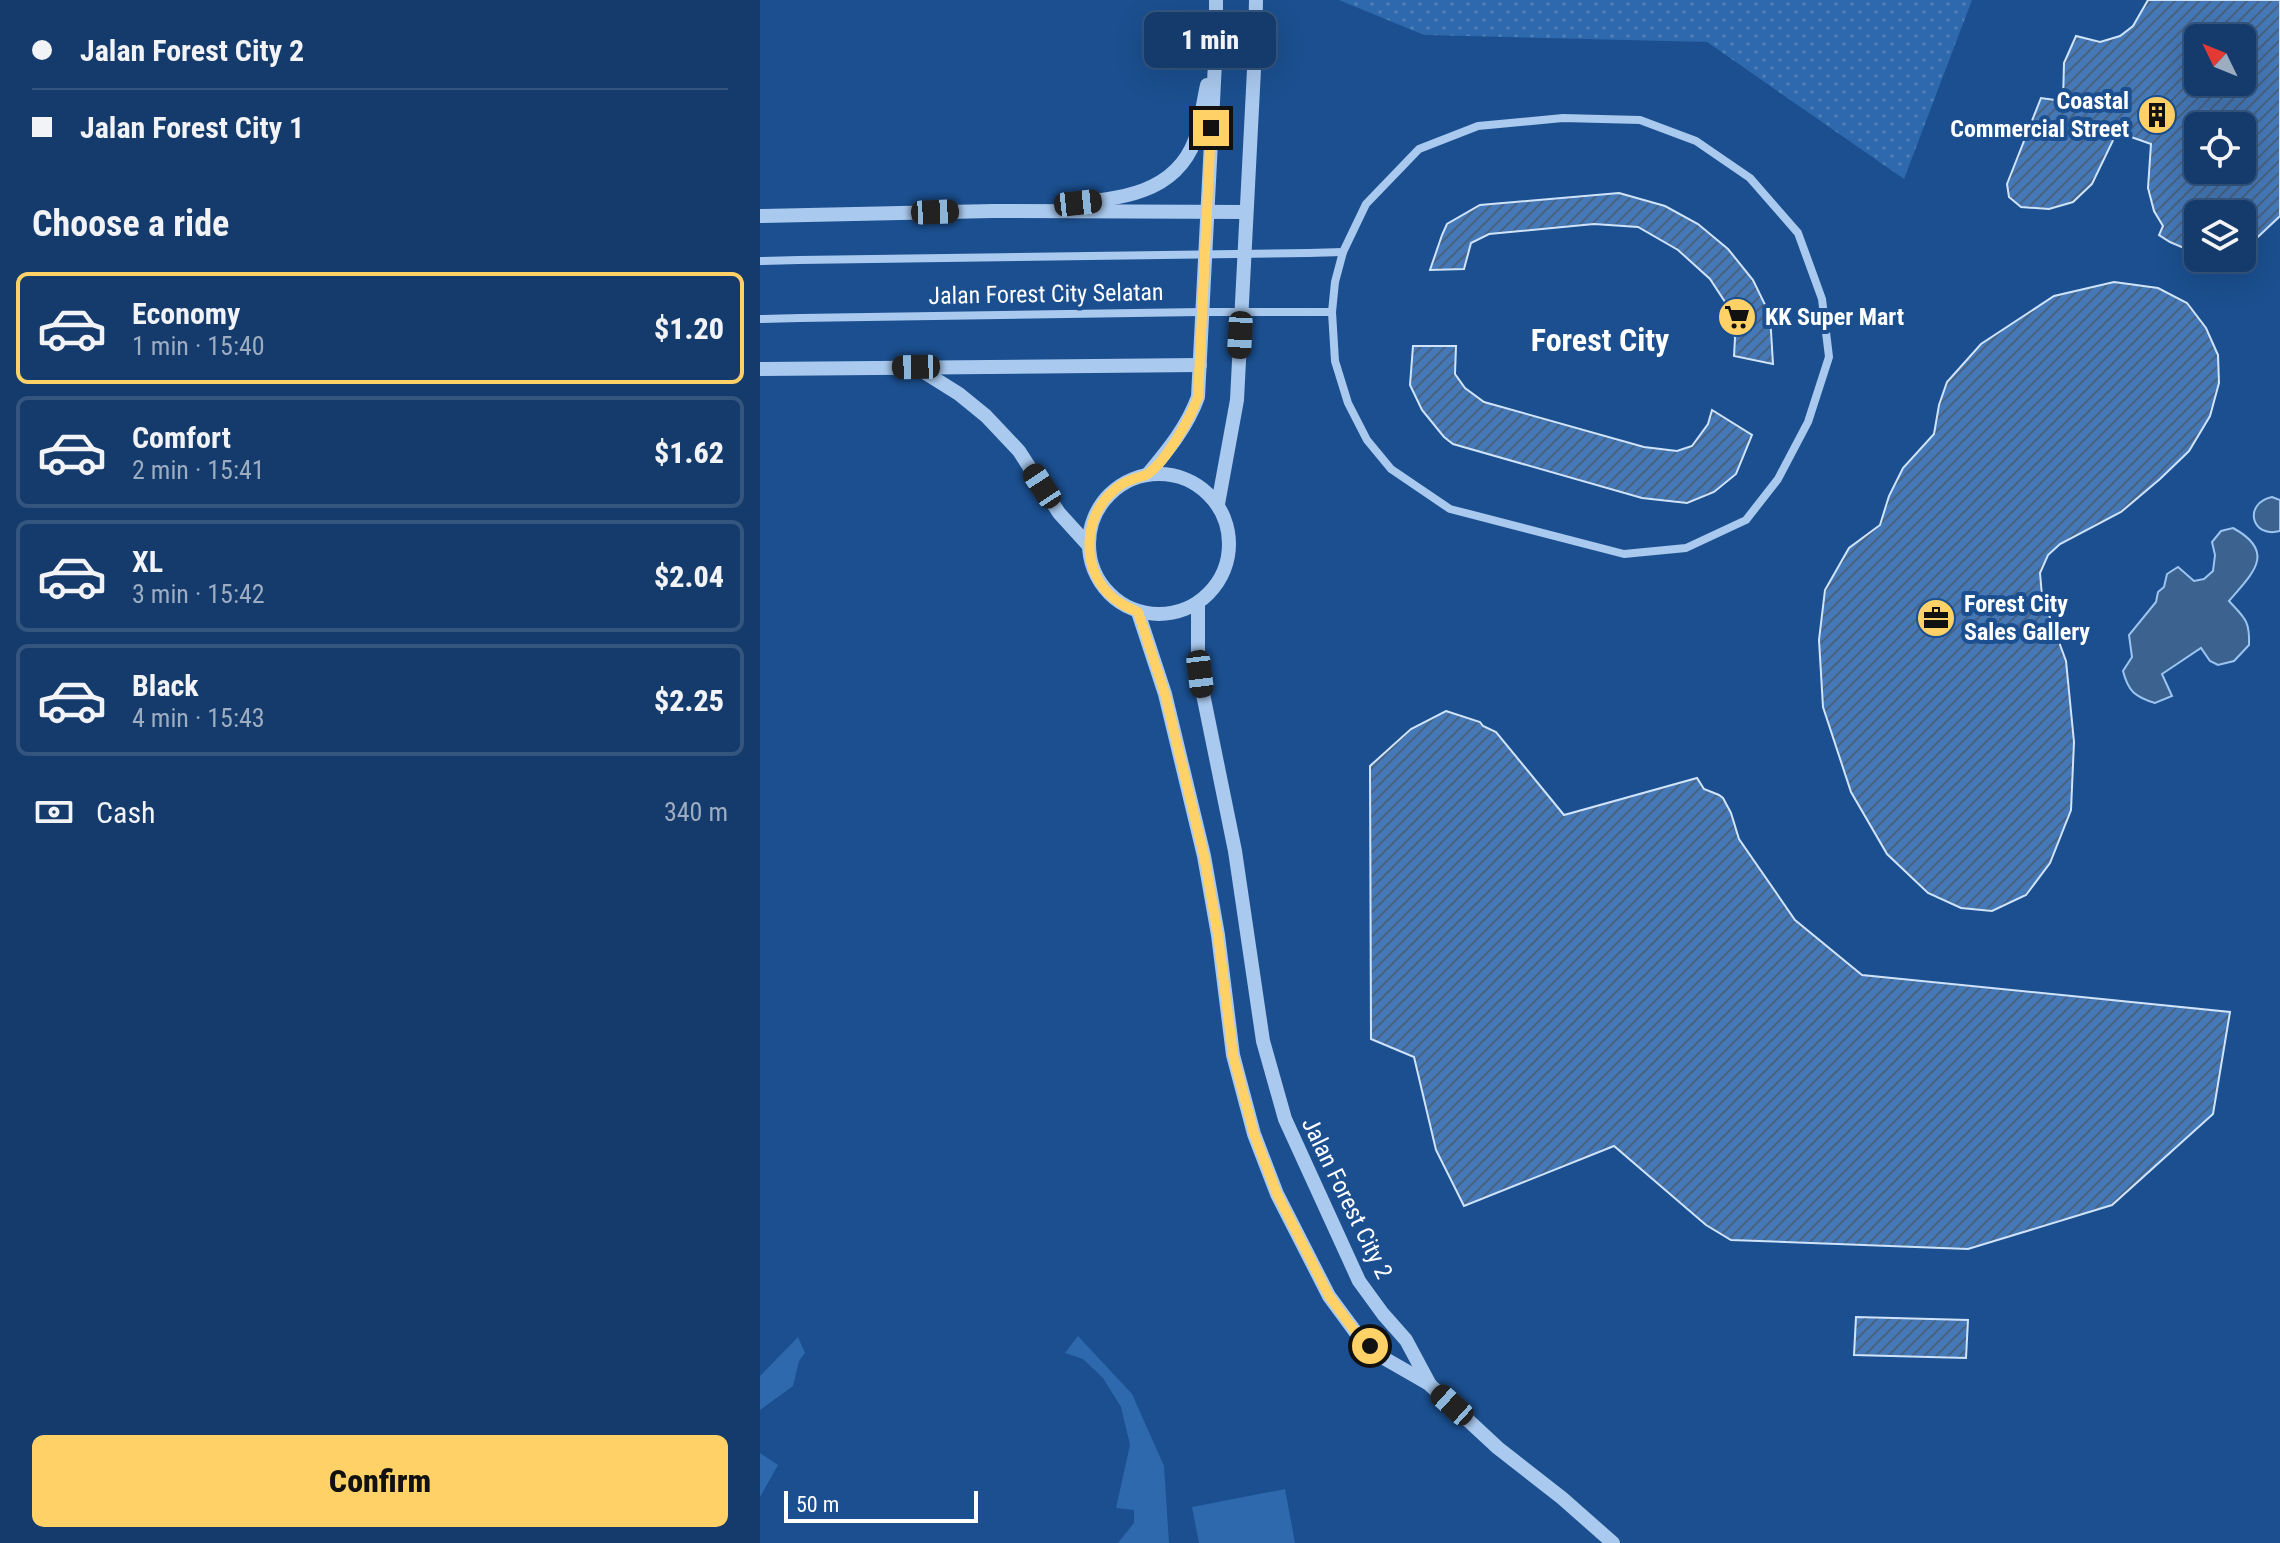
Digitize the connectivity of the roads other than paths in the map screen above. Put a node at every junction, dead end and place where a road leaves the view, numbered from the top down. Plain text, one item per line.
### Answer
1 (1216, 0) edge
2 (1256, 0) edge
3 (1216, 43) junction
4 (993, 211) junction
5 (1246, 212) junction
6 (1207, 213) junction
7 (760, 216) edge
8 (1343, 252) junction
9 (760, 261) edge
10 (1332, 312) junction
11 (760, 319) edge
12 (1200, 365) junction
13 (916, 367) junction
14 (760, 369) edge
15 (1148, 474) junction
16 (1218, 504) junction
17 (1089, 546) junction
18 (1198, 603) junction
19 (1138, 612) junction
20 (1429, 1384) junction
21 (1613, 1543) edge

1 - 3 street
2 - 5 street
3 - 4 street
3 - 6 street
4 - 6 street
4 - 7 street
5 - 6 street
5 - 16 street
6 - 12 street
8 - 9 street, Jalan Forest City Selatan, bridge
8 - 10 street
8 - 10 street
10 - 11 street, Jalan Forest City Selatan, bridge
12 - 13 street
12 - 15 street
13 - 14 street
13 - 17 street
15 - 16 street
15 - 17 street
16 - 18 street
17 - 19 street
18 - 19 street
18 - 20 street, Jalan Forest City 2
19 - 20 street
20 - 21 street

